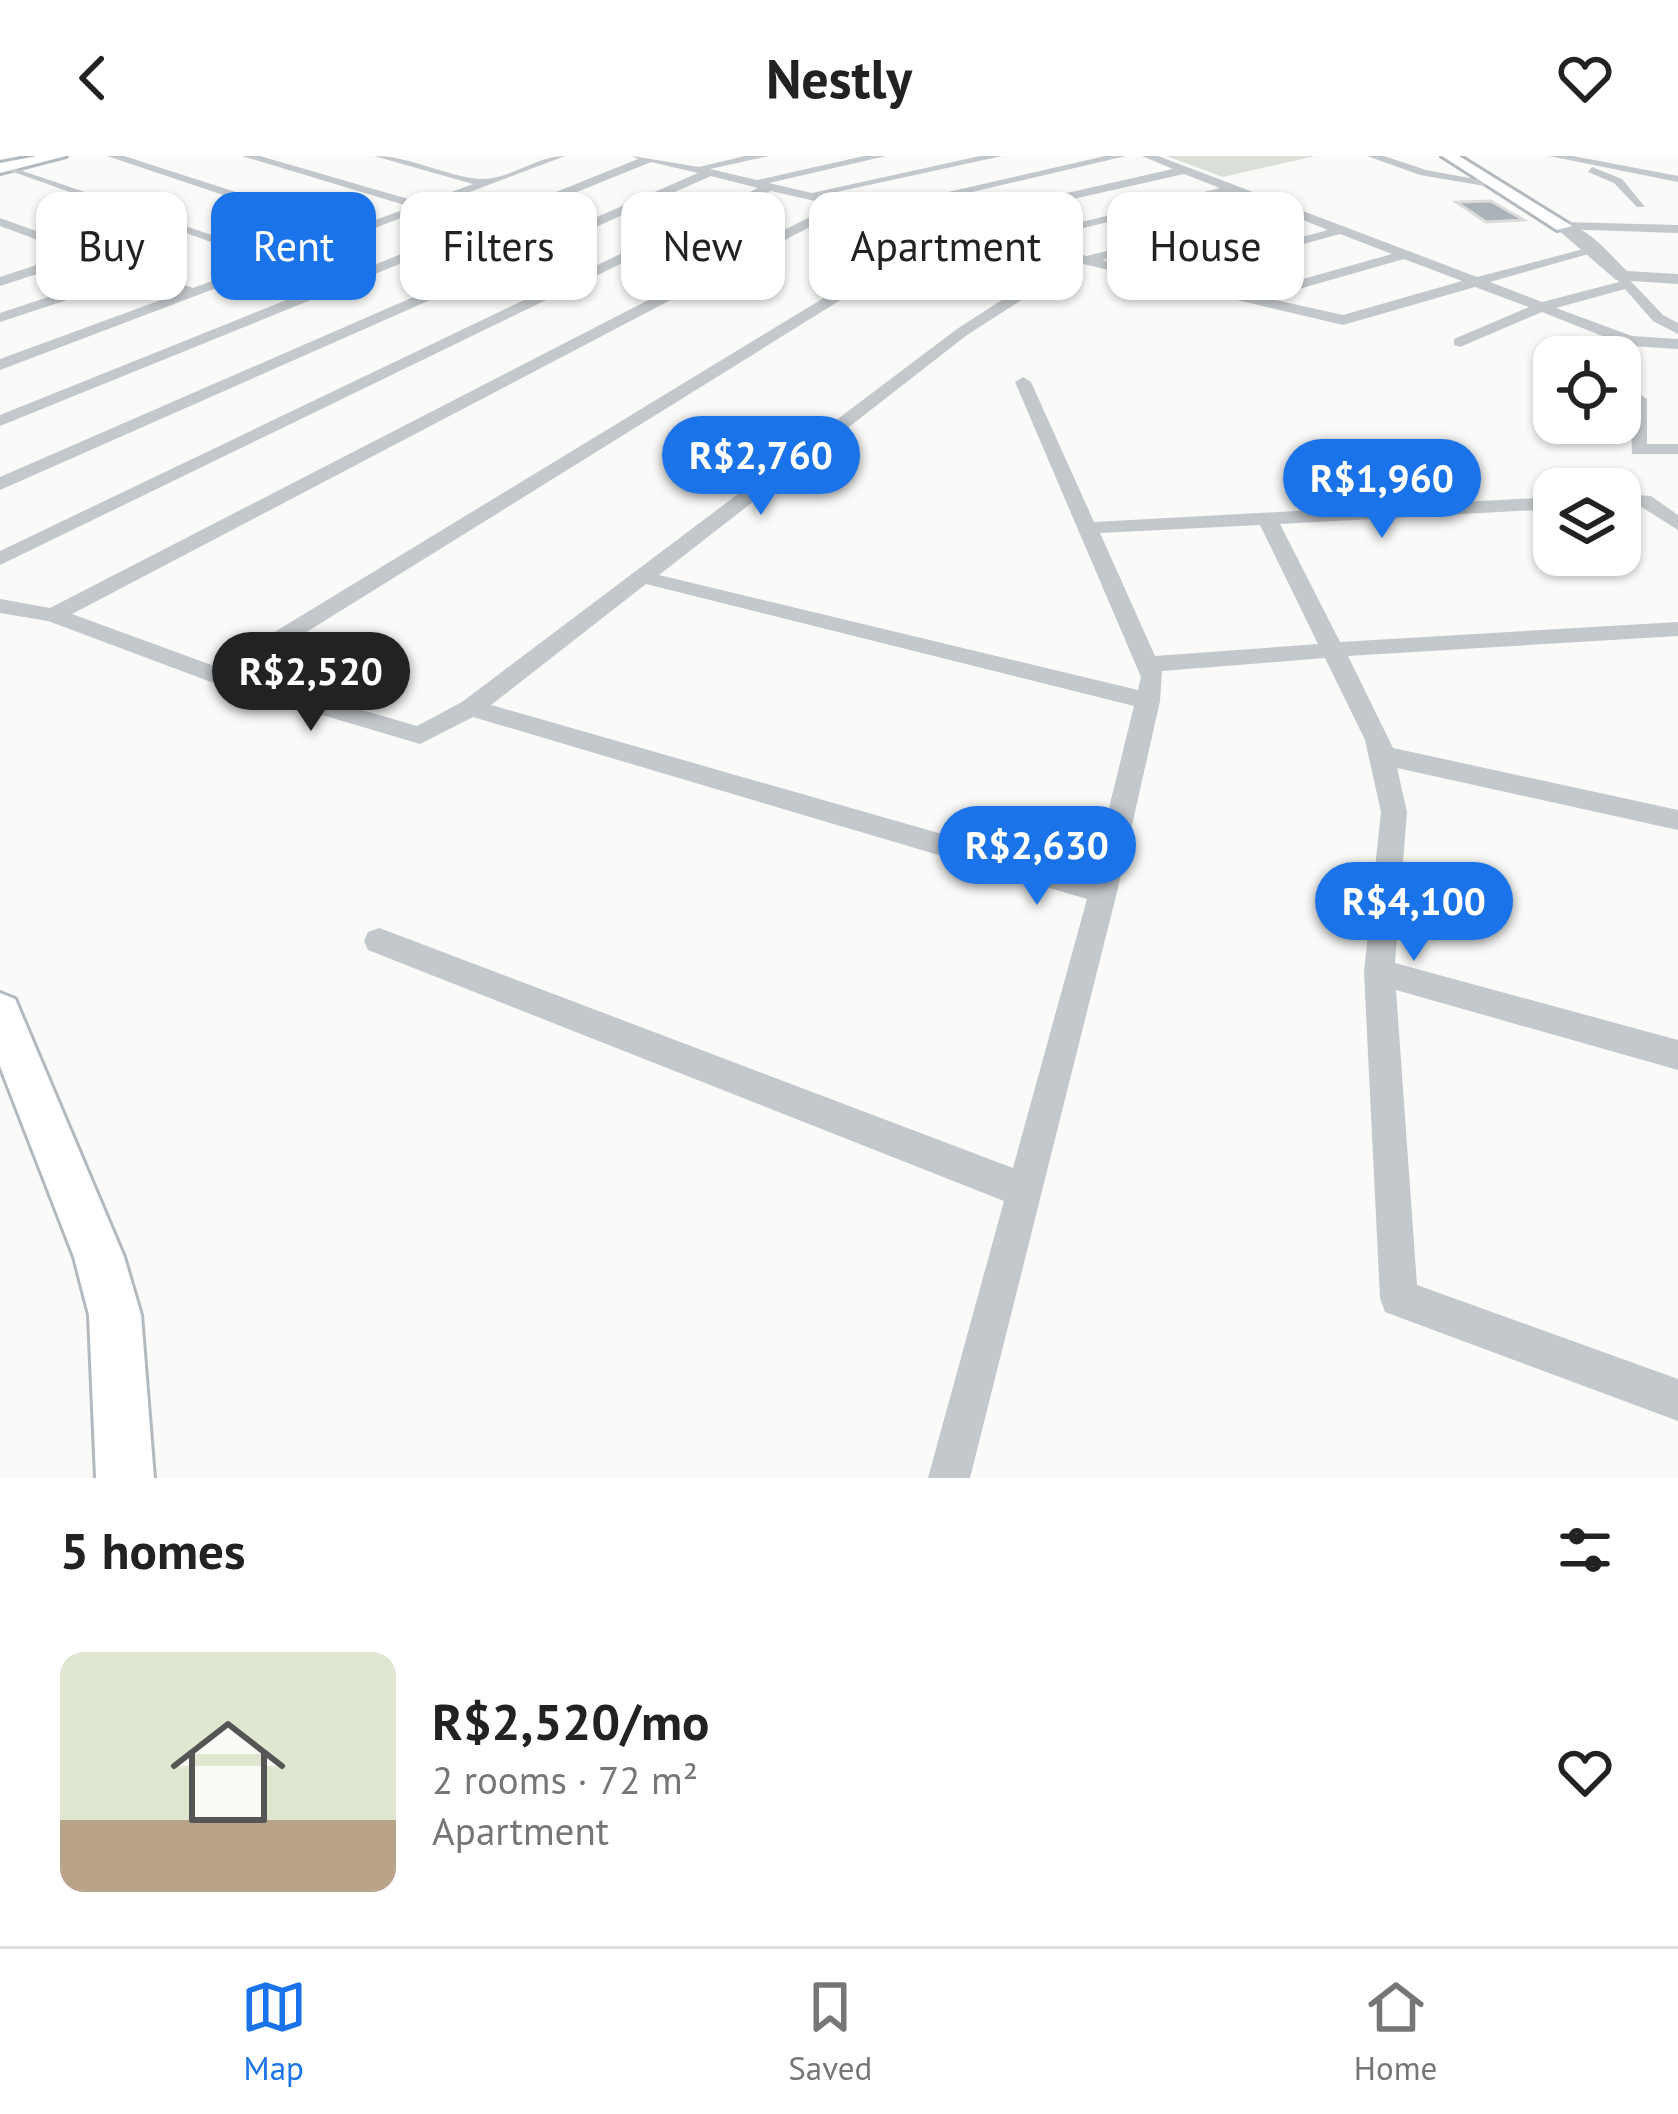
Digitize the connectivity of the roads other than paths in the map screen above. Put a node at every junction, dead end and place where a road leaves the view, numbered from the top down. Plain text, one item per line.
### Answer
1 (58, 156) edge
2 (113, 156) edge
3 (248, 156) edge
4 (380, 156) edge
5 (522, 156) edge
6 (764, 156) edge
7 (880, 156) edge
8 (996, 156) edge
9 (1120, 156) edge
10 (1148, 156) edge
11 (1373, 156) edge
12 (1449, 156) edge
13 (1551, 156) edge
14 (644, 157) edge
15 (1575, 158) edge
16 (552, 159) edge
17 (3, 167) edge
18 (1186, 170) junction
19 (702, 171) junction
20 (1678, 179) edge
21 (1485, 182) junction
22 (485, 184) junction
23 (761, 185) junction
24 (1233, 188) junction
25 (223, 192) edge
26 (463, 192) edge
27 (959, 192) edge
28 (1243, 192) edge
29 (1083, 194) edge
30 (808, 196) joint
31 (400, 200) edge
32 (1641, 204) dead end
33 (1304, 215) edge
34 (0, 222) edge
35 (809, 222) edge
36 (1083, 224) edge
37 (1563, 226) junction
38 (1345, 229) junction
39 (1678, 229) edge
40 (33, 234) junction
41 (36, 235) edge
42 (211, 239) edge
43 (1304, 240) edge
44 (0, 244) edge
45 (1594, 248) junction
46 (1407, 254) junction
47 (36, 270) edge
48 (1478, 279) junction
49 (1678, 279) edge
50 (1624, 280) junction
51 (0, 282) edge
52 (1304, 283) edge
53 (211, 286) edge
54 (187, 290) edge
55 (194, 292) junction
56 (54, 300) edge
57 (825, 300) edge
58 (1012, 300) edge
59 (1266, 300) edge
60 (1545, 306) junction
61 (0, 318) edge
62 (1678, 329) edge
63 (1618, 336) edge
64 (1460, 342) dead end
65 (1641, 342) edge
66 (1678, 344) edge
67 (0, 365) edge
68 (1023, 382) dead end
69 (0, 421) edge
70 (1638, 444) edge
71 (1678, 449) edge
72 (0, 484) edge
73 (1641, 500) edge
74 (1533, 504) edge
75 (1267, 519) junction
76 (1678, 524) edge
77 (1088, 528) junction
78 (0, 559) edge
79 (638, 576) junction
80 (0, 606) edge
81 (53, 615) junction
82 (1678, 629) edge
83 (1333, 650) junction
84 (1148, 664) junction
85 (219, 676) junction
86 (1148, 701) junction
87 (471, 708) junction
88 (1382, 754) junction
89 (1678, 820) edge
90 (1103, 892) junction
91 (379, 941) dead end
92 (1379, 972) junction
93 (0, 1012) edge
94 (1678, 1055) edge
95 (1025, 1191) junction
96 (1678, 1400) edge
97 (125, 1478) edge
98 (949, 1478) edge

1 - 17 main road
2 - 25 street
3 - 31 street
4 - 22 street
5 - 16 street
6 - 19 street
7 - 23 street
8 - 30 street
9 - 27 street
10 - 18 street
11 - 21 street
12 - 21 main road
13 - 15 street
13 - 32 street
14 - 19 street
14 - 69 street
15 - 20 street
16 - 22 street
17 - 42 street
18 - 24 street
18 - 29 street
19 - 23 street
19 - 72 street
21 - 37 main road
22 - 26 street
23 - 30 street
23 - 78 street
24 - 28 street
24 - 36 street
33 - 38 street
34 - 40 street
35 - 81 street
37 - 39 street
37 - 45 street
38 - 43 street
38 - 46 street
40 - 41 street
40 - 44 street
45 - 48 street
45 - 50 street
46 - 48 street
46 - 52 street
47 - 51 street
48 - 59 street
48 - 60 street
49 - 50 street
50 - 60 street
50 - 62 street
53 - 55 street
54 - 55 street
55 - 67 street
56 - 61 street
57 - 85 street
58 - 79 street
60 - 63 street
60 - 64 street
65 - 66 street
68 - 77 street
70 - 71 street
73 - 76 street
74 - 75 street
75 - 77 street
75 - 83 street
77 - 84 street
79 - 86 street
79 - 87 street
80 - 81 street
81 - 85 street
82 - 83 street
83 - 84 street
83 - 88 street
84 - 86 street
85 - 87 street
86 - 90 street
87 - 90 street
88 - 89 street
88 - 92 street
90 - 95 street
91 - 95 street
92 - 94 street
92 - 96 street
93 - 97 main road
95 - 98 street

